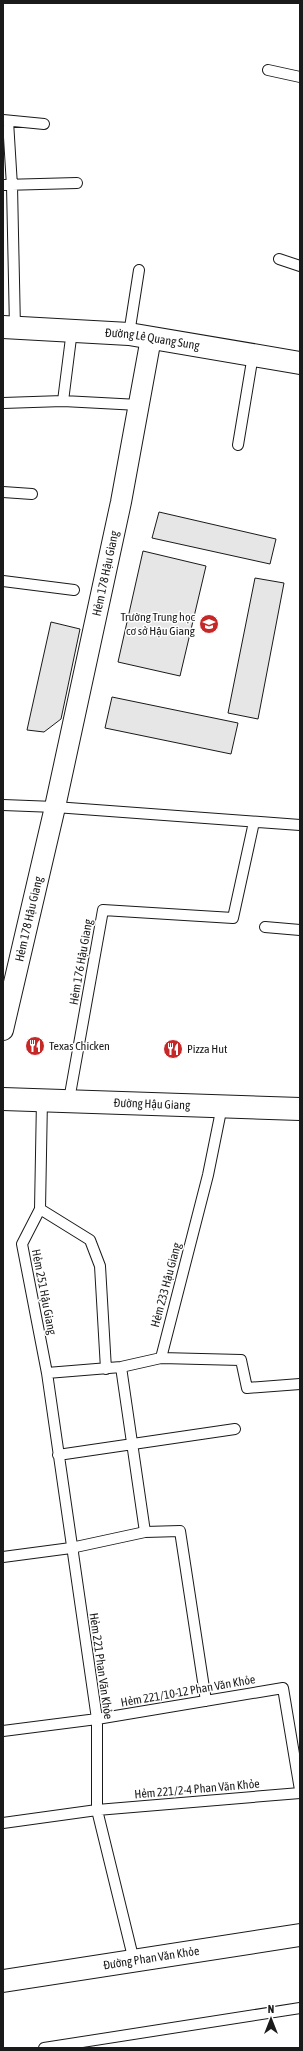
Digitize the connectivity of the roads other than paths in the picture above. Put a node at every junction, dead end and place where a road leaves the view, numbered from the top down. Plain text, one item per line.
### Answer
1 (268, 70) dead end
2 (300, 77) edge
3 (5, 120) edge
4 (44, 124) dead end
5 (77, 183) dead end
6 (7, 185) edge
7 (279, 259) dead end
8 (300, 266) edge
9 (139, 270) dead end
10 (9, 327) edge
11 (72, 330) junction
12 (129, 334) junction
13 (151, 338) junction
14 (253, 354) junction
15 (300, 363) edge
16 (62, 401) junction
17 (3, 403) edge
18 (139, 405) junction
19 (238, 445) dead end
20 (3, 492) edge
21 (32, 494) dead end
22 (3, 581) edge
23 (74, 590) dead end
24 (3, 805) edge
25 (55, 807) junction
26 (254, 822) junction
27 (300, 825) edge
28 (265, 927) dead end
29 (300, 930) edge
30 (3, 1030) edge
31 (3, 1099) edge
32 (42, 1099) junction
33 (69, 1100) junction
34 (222, 1106) junction
35 (300, 1109) edge
36 (40, 1209) junction
37 (161, 1358) junction
38 (121, 1368) junction
39 (106, 1369) junction
40 (47, 1373) junction
41 (300, 1384) edge
42 (235, 1429) dead end
43 (132, 1444) junction
44 (58, 1454) junction
45 (145, 1532) junction
46 (71, 1548) junction
47 (3, 1557) edge
48 (206, 1701) junction
49 (97, 1719) junction
50 (3, 1731) edge
51 (300, 1792) edge
52 (96, 1810) junction
53 (3, 1823) edge
54 (300, 1934) edge
55 (134, 1961) junction
56 (3, 1980) edge
57 (300, 2008) edge
58 (44, 2048) edge

1 - 2 lane
3 - 4 lane
3 - 6 lane
5 - 6 lane
6 - 10 lane
7 - 8 lane
9 - 12 lane
10 - 11 street, Đường Lê Quang Sung
11 - 12 street, Đường Lê Quang Sung
11 - 16 lane
12 - 13 street, Đường Lê Quang Sung
13 - 14 street, Đường Lê Quang Sung
13 - 18 street, Hẻm 178 Hậu Giang
14 - 15 street, Đường Lê Quang Sung
14 - 19 lane
16 - 17 lane
16 - 18 lane
18 - 25 street, Hẻm 178 Hậu Giang
20 - 21 lane
22 - 23 lane
24 - 25 lane
25 - 26 lane
25 - 30 street, Hẻm 178 Hậu Giang
26 - 27 lane
26 - 33 lane, Hẻm 176 Hậu Giang
28 - 29 lane
31 - 32 street, Đường Hậu Giang
32 - 33 street, Đường Hậu Giang
32 - 36 lane, Hẻm 251 Hậu Giang
33 - 34 street, Đường Hậu Giang
34 - 35 street, Đường Hậu Giang
34 - 37 lane, Hẻm 233 Hậu Giang
36 - 39 lane
36 - 40 lane, Hẻm 251 Hậu Giang
37 - 38 lane
37 - 41 lane
38 - 39 lane
38 - 43 lane
39 - 40 lane
40 - 44 lane, Hẻm 221 Phan Văn Khỏe
42 - 43 lane
43 - 44 lane
43 - 45 lane
44 - 46 lane, Hẻm 221 Phan Văn Khỏe
45 - 46 lane
45 - 48 lane
46 - 47 lane
46 - 49 lane, Hẻm 221 Phan Văn Khỏe
48 - 49 lane, Hẻm 221/10-12 Phan Văn Khỏe
48 - 51 lane, Hẻm 221/10-12 Phan Văn Khỏe
49 - 50 lane, Hẻm 221/10-12 Phan Văn Khỏe
49 - 52 lane, Hẻm 221 Phan Văn Khỏe
51 - 52 lane, Hẻm 221/2-4 Phan Văn Khỏe
52 - 53 lane, Hẻm 221/2-4 Phan Văn Khỏe
52 - 55 lane, Hẻm 221 Phan Văn Khỏe
54 - 55 street, Đường Phan Văn Khỏe
55 - 56 street, Đường Phan Văn Khỏe
57 - 58 lane

